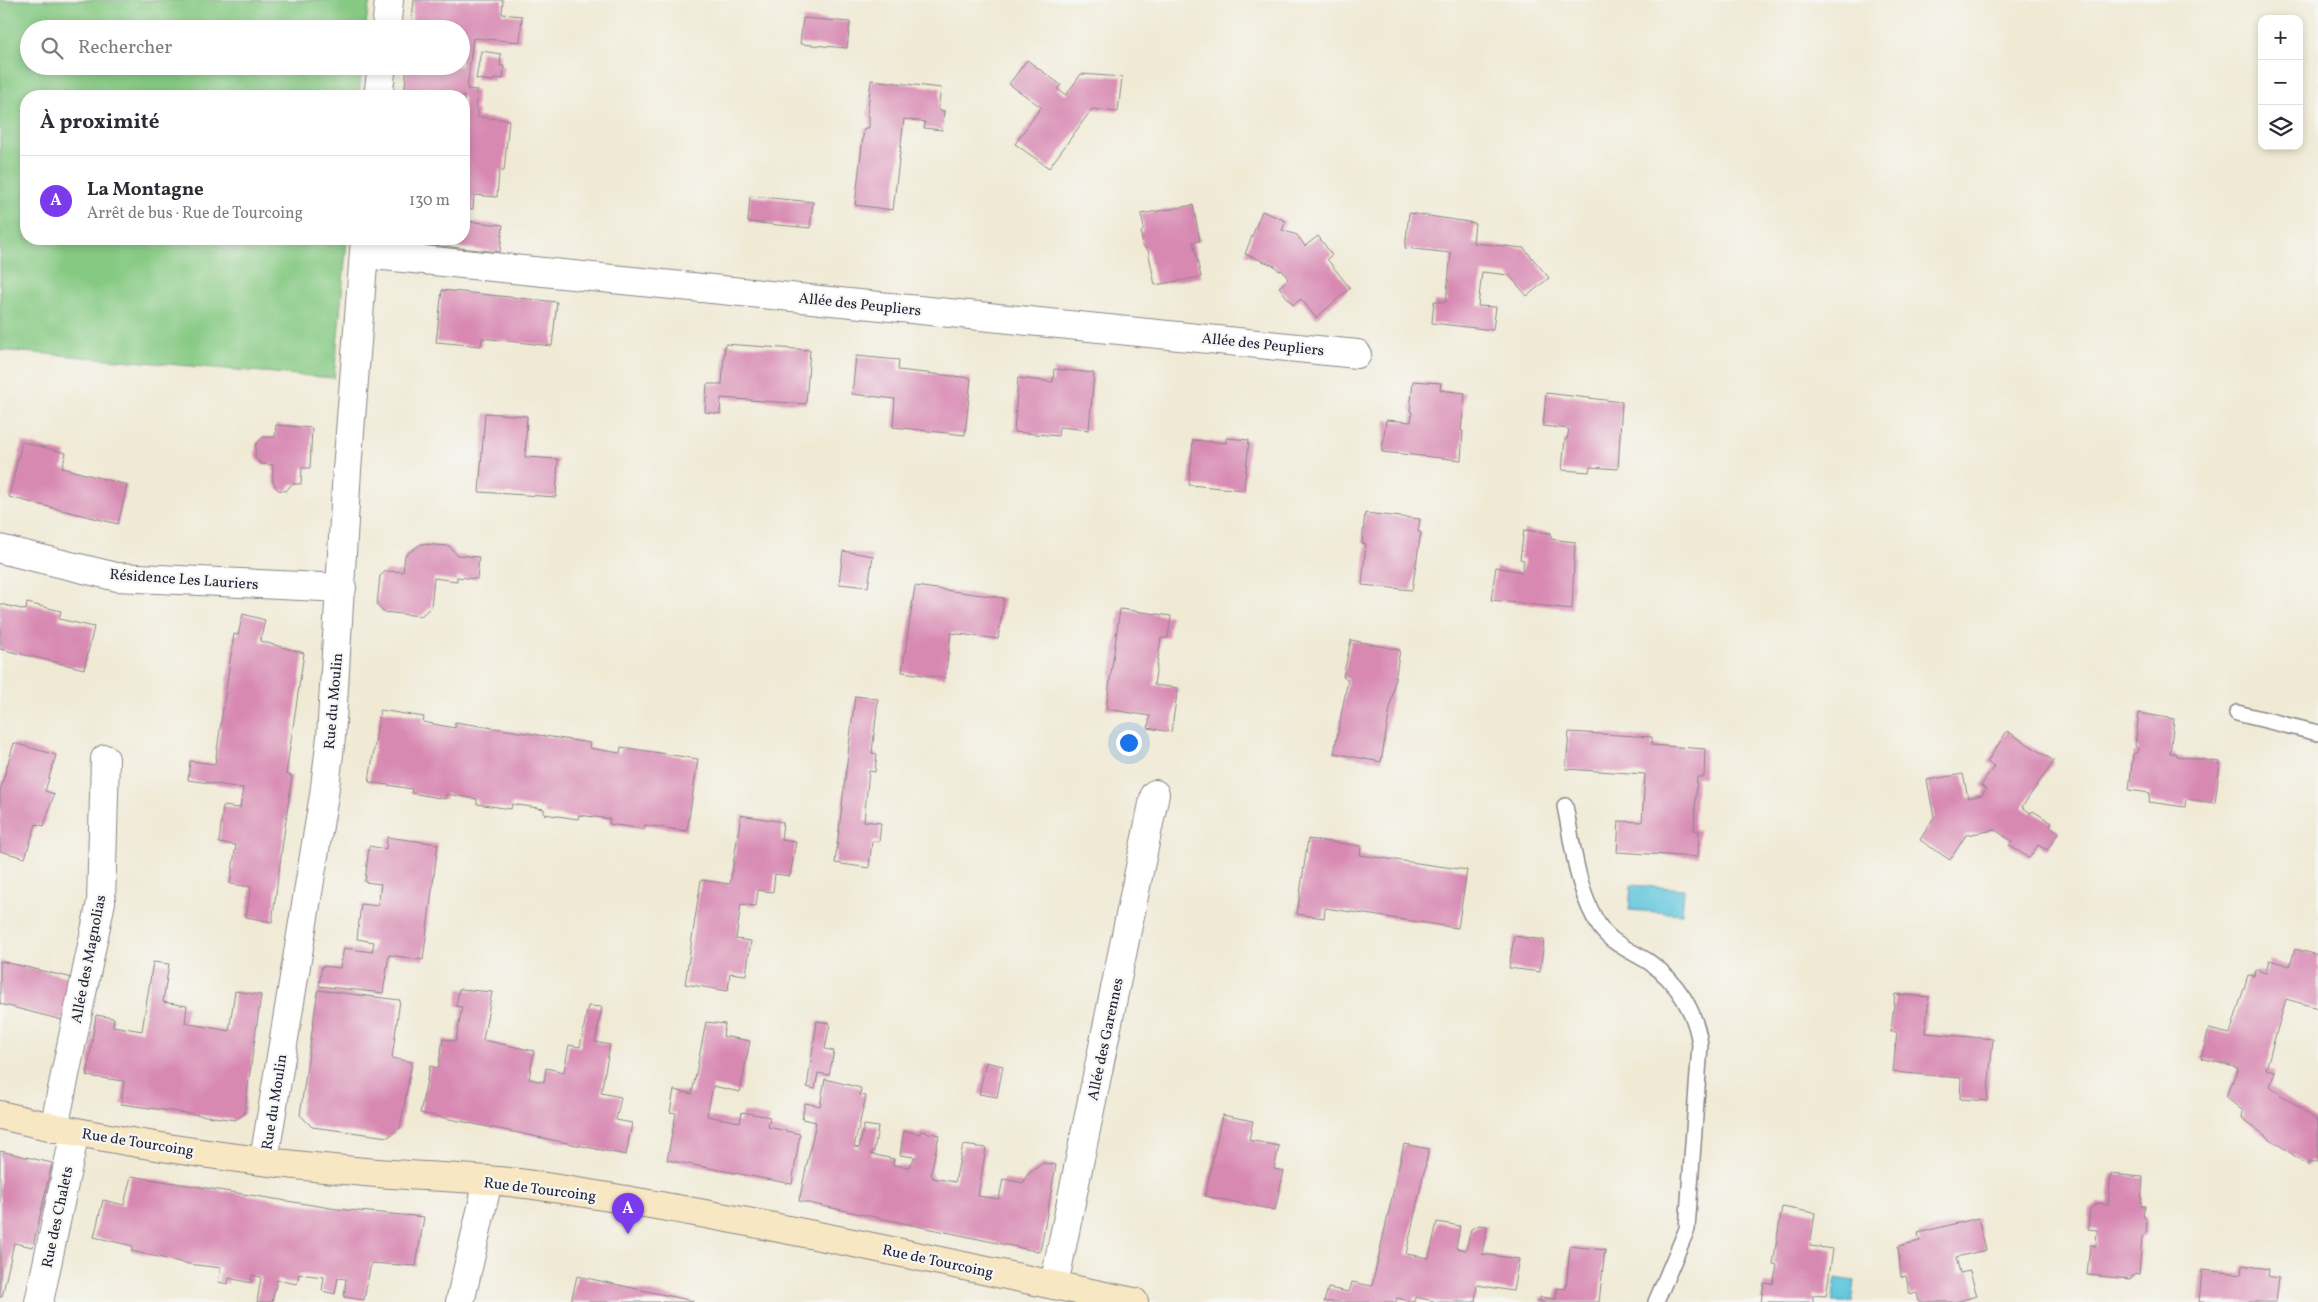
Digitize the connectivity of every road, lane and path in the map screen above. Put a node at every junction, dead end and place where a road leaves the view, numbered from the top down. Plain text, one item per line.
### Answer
1 (389, 0) edge
2 (387, 20) edge
3 (381, 75) edge
4 (379, 90) edge
5 (365, 247) edge
6 (1356, 354) dead end
7 (0, 549) edge
8 (342, 588) junction
9 (2236, 713) dead end
10 (2318, 733) edge
11 (105, 759) dead end
12 (1155, 794) dead end
13 (1565, 806) dead end
14 (0, 1115) edge
15 (64, 1130) junction
16 (264, 1160) junction
17 (488, 1182) junction
18 (1054, 1285) junction
19 (39, 1302) edge
20 (460, 1302) edge
21 (1134, 1302) edge
22 (1656, 1302) edge

1 - 2 street
3 - 4 street
5 - 6 street, Allée des Peupliers
5 - 8 street, Rue du Moulin
7 - 8 street, Résidence Les Lauriers
8 - 16 street, Rue du Moulin
9 - 10 lane
11 - 15 street, Allée des Magnolias
12 - 18 street, Allée des Garennes
13 - 22 lane
14 - 15 main road, Rue de Tourcoing
15 - 16 main road, Rue de Tourcoing
15 - 19 street, Rue des Chalets
16 - 17 main road, Rue de Tourcoing
17 - 18 main road, Rue de Tourcoing
17 - 20 street
18 - 21 main road, Rue de Tourcoing

